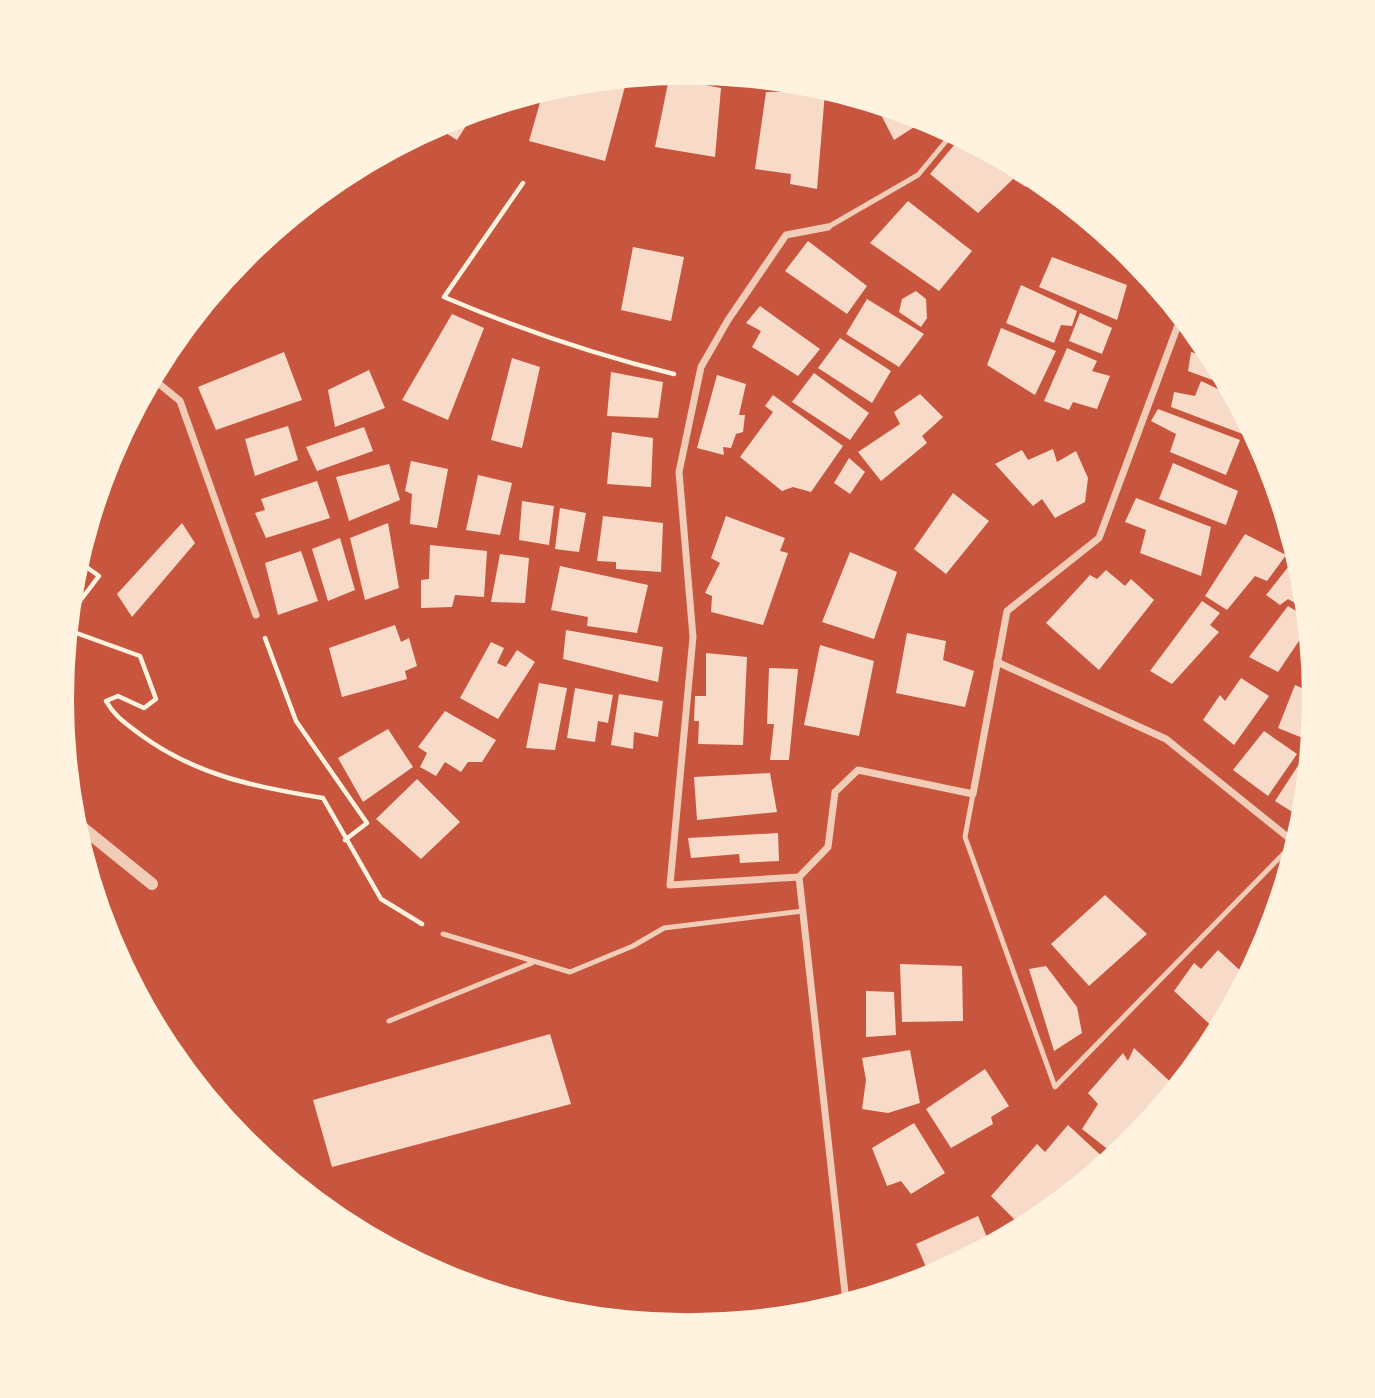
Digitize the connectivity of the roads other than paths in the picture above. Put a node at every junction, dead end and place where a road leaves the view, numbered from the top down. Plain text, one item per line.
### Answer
1 (945, 142) edge
2 (828, 228) joint
3 (1177, 328) edge
4 (160, 385) edge
5 (256, 615) road end
6 (998, 662) junction
7 (973, 794) junction
8 (88, 832) edge
9 (1286, 836) edge
10 (1281, 857) edge
11 (799, 877) junction
12 (152, 884) dead end
13 (803, 911) junction
14 (443, 934) dead end
15 (533, 963) junction
16 (389, 1021) dead end
17 (845, 1292) edge

1 - 2 lane
2 - 11 street
3 - 6 street
4 - 5 street
6 - 7 street
6 - 9 street
7 - 10 lane
7 - 11 street
8 - 12 street
11 - 13 street
13 - 15 lane
13 - 17 street
14 - 15 lane
15 - 16 lane

